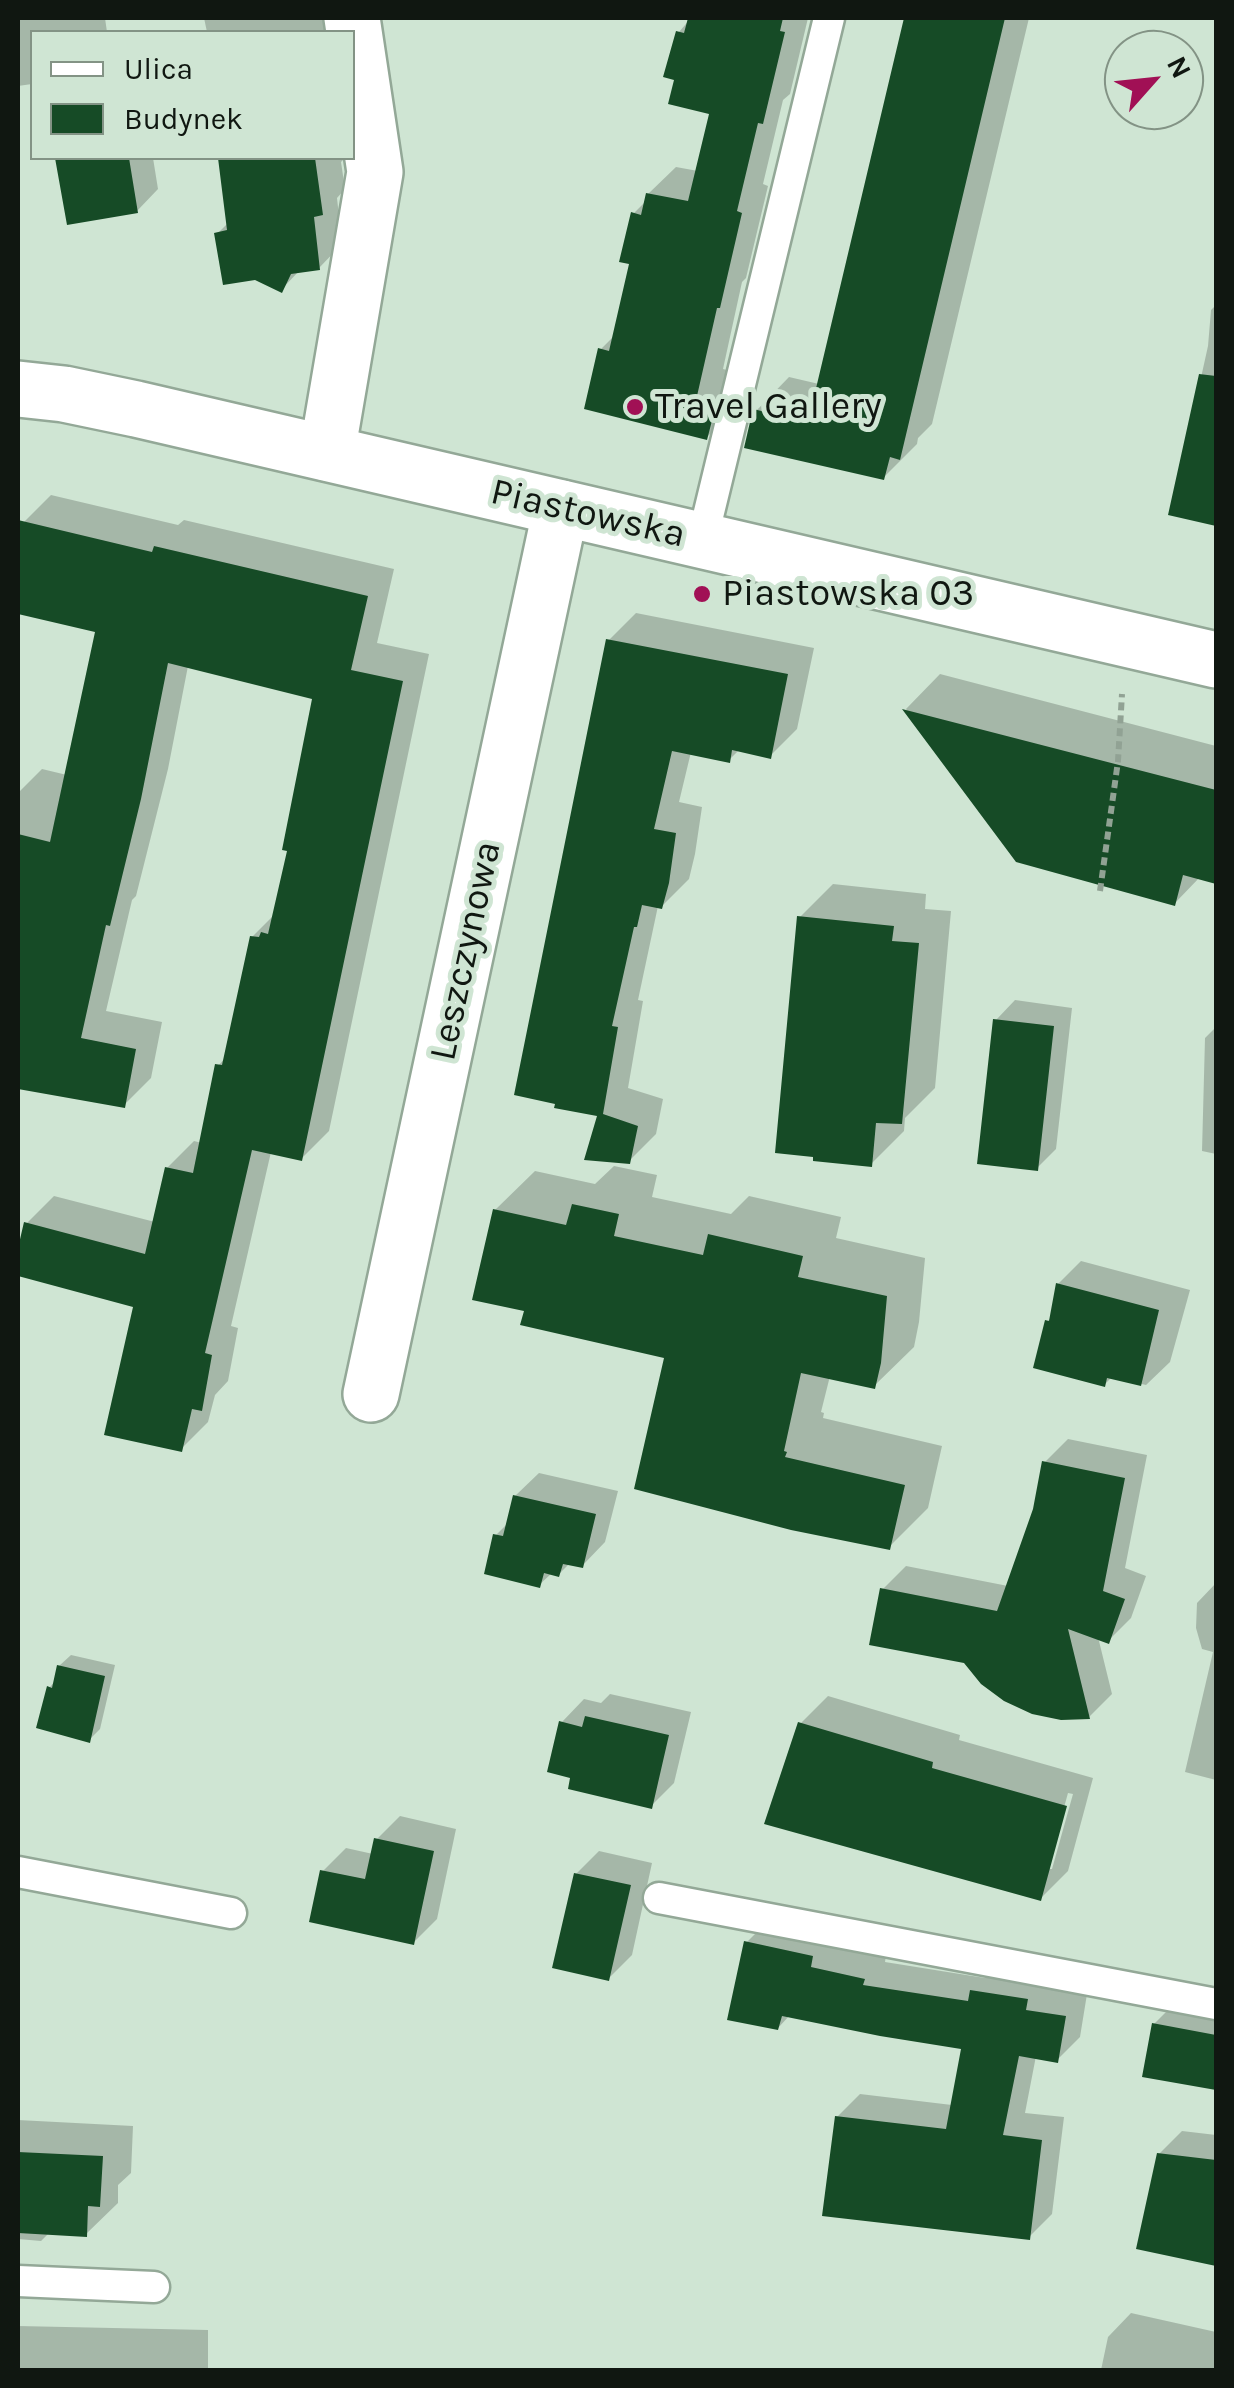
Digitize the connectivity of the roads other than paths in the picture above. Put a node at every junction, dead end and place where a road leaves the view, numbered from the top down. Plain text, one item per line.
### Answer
1 (829, 18) edge
2 (355, 39) edge
3 (18, 388) edge
4 (327, 453) junction
5 (561, 508) junction
6 (702, 540) junction
7 (1216, 660) edge
8 (371, 1394) dead end
9 (18, 1872) edge
10 (659, 1898) dead end
11 (231, 1913) dead end
12 (1216, 2004) edge
13 (18, 2281) edge
14 (154, 2287) dead end

1 - 6 lane
2 - 4 street
3 - 4 street, Piastowska
4 - 5 street, Piastowska
5 - 6 street, Piastowska
5 - 8 street, Leszczynowa
6 - 7 street, Piastowska
9 - 11 lane
10 - 12 lane
13 - 14 lane

